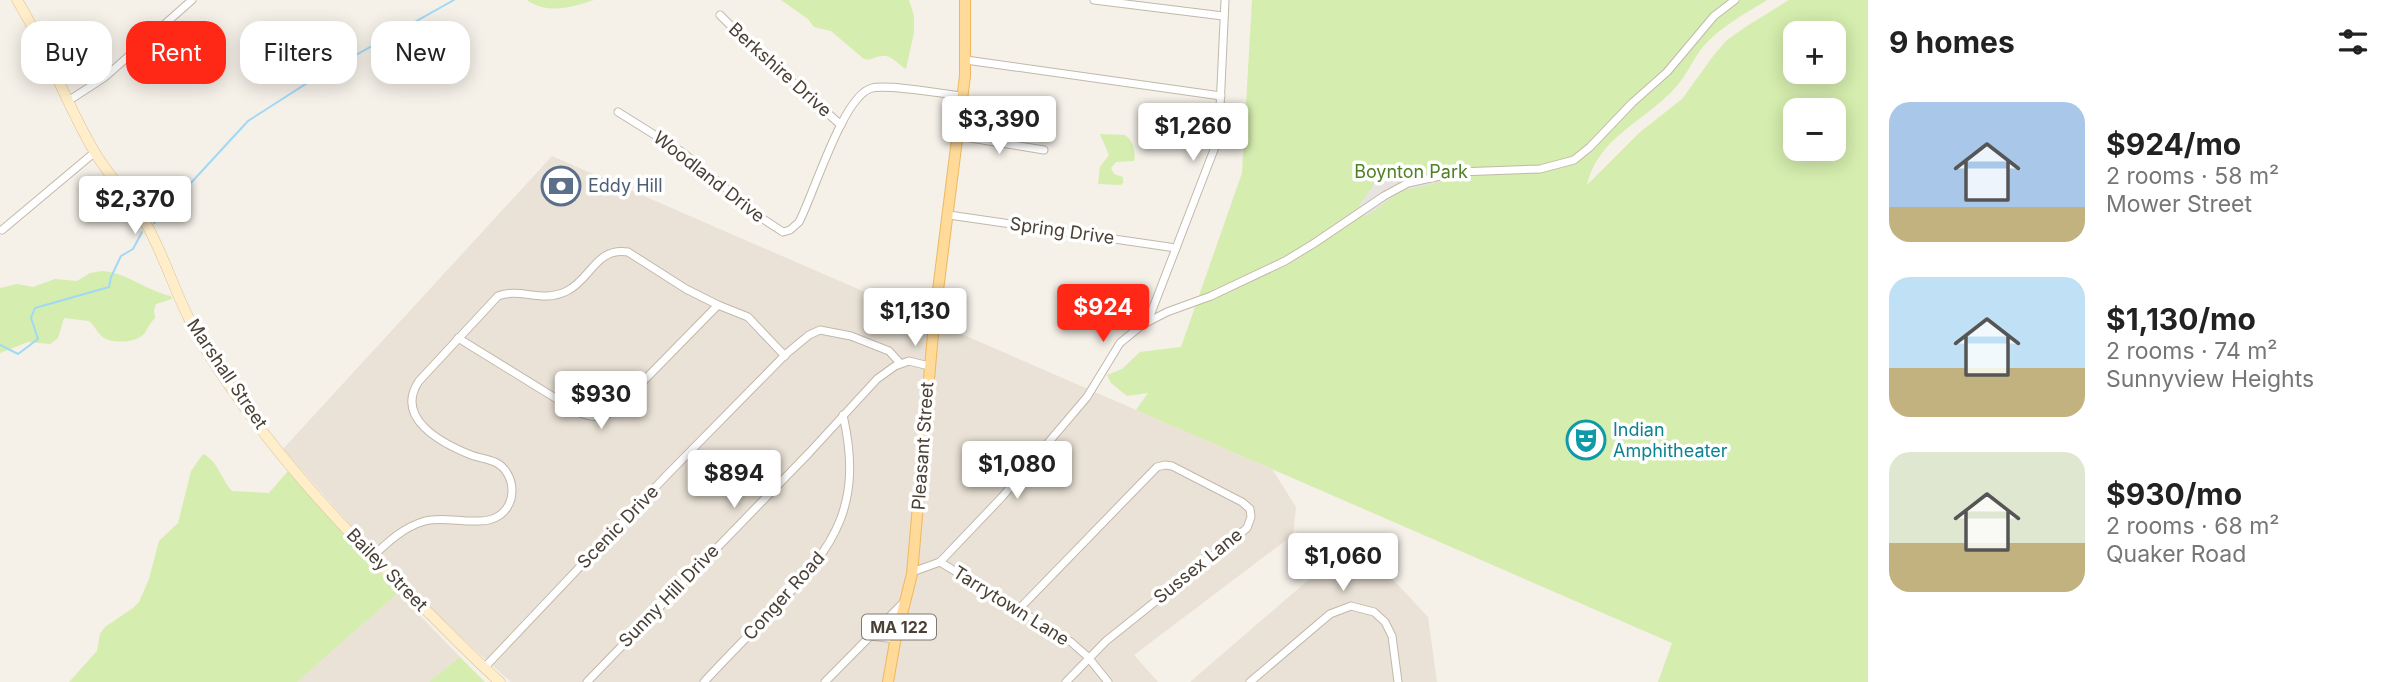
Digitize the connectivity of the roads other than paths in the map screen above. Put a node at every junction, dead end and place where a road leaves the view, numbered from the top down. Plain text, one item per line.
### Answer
1 (17, 0) edge
2 (192, 0) edge
3 (965, 0) edge
4 (1094, 0) edge
5 (1224, 0) edge
6 (1735, 0) edge
7 (720, 15) dead end
8 (1223, 16) junction
9 (966, 60) junction
10 (963, 96) junction
11 (1221, 96) junction
12 (68, 101) junction
13 (618, 112) dead end
14 (841, 125) junction
15 (958, 136) junction
16 (1044, 150) dead end
17 (95, 152) junction
18 (948, 215) junction
19 (2, 230) dead end
20 (1176, 248) junction
21 (718, 306) junction
22 (1142, 325) junction
23 (458, 338) junction
24 (785, 356) junction
25 (900, 363) junction
26 (929, 366) junction
27 (844, 415) junction
28 (280, 452) joint
29 (373, 556) junction
30 (940, 562) junction
31 (912, 572) junction
32 (906, 600) junction
33 (1019, 609) junction
34 (876, 630) junction
35 (897, 633) junction
36 (870, 636) junction
37 (1088, 657) junction
38 (484, 668) junction
39 (500, 682) edge
40 (587, 682) edge
41 (704, 682) edge
42 (825, 682) edge
43 (888, 682) edge
44 (1066, 682) edge
45 (1108, 682) edge
46 (1250, 682) edge
47 (1398, 682) edge

1 - 12 street, Marshall Street
2 - 12 street
3 - 9 main road, Pleasant Street / MA 122
4 - 8 street
5 - 8 street
6 - 22 street
7 - 14 street, Berkshire Drive
8 - 11 street
9 - 10 main road, Pleasant Street / MA 122
9 - 11 street
10 - 14 street
10 - 15 main road, Pleasant Street / MA 122
11 - 20 street
12 - 17 street, Marshall Street
13 - 14 street, Woodland Drive
15 - 16 street
15 - 18 main road, Pleasant Street / MA 122
17 - 19 street
17 - 28 street, Marshall Street
18 - 20 street, Spring Drive
18 - 26 main road, Pleasant Street / MA 122
20 - 22 street
21 - 23 street
21 - 23 street
21 - 24 street
22 - 30 street
23 - 29 street
24 - 25 street, Scenic Drive
24 - 38 street, Scenic Drive
25 - 26 street
25 - 27 street, Sunny Hill Drive
26 - 31 main road, Pleasant Street / MA 122
27 - 40 street, Sunny Hill Drive
27 - 41 street, Conger Road
28 - 29 street, Bailey Street
29 - 38 street, Bailey Street
30 - 31 street
30 - 33 street, Tarrytown Lane
31 - 32 main road, Pleasant Street / MA 122
32 - 34 street
32 - 35 main road, Pleasant Street / MA 122
33 - 37 street, Tarrytown Lane
33 - 37 street, Sussex Lane
34 - 35 street
34 - 36 street
35 - 36 street
35 - 43 main road, Pleasant Street / MA 122
36 - 42 street
37 - 44 street, Sussex Lane
37 - 45 street, Tarrytown Lane
38 - 39 street, Bailey Street
46 - 47 street

